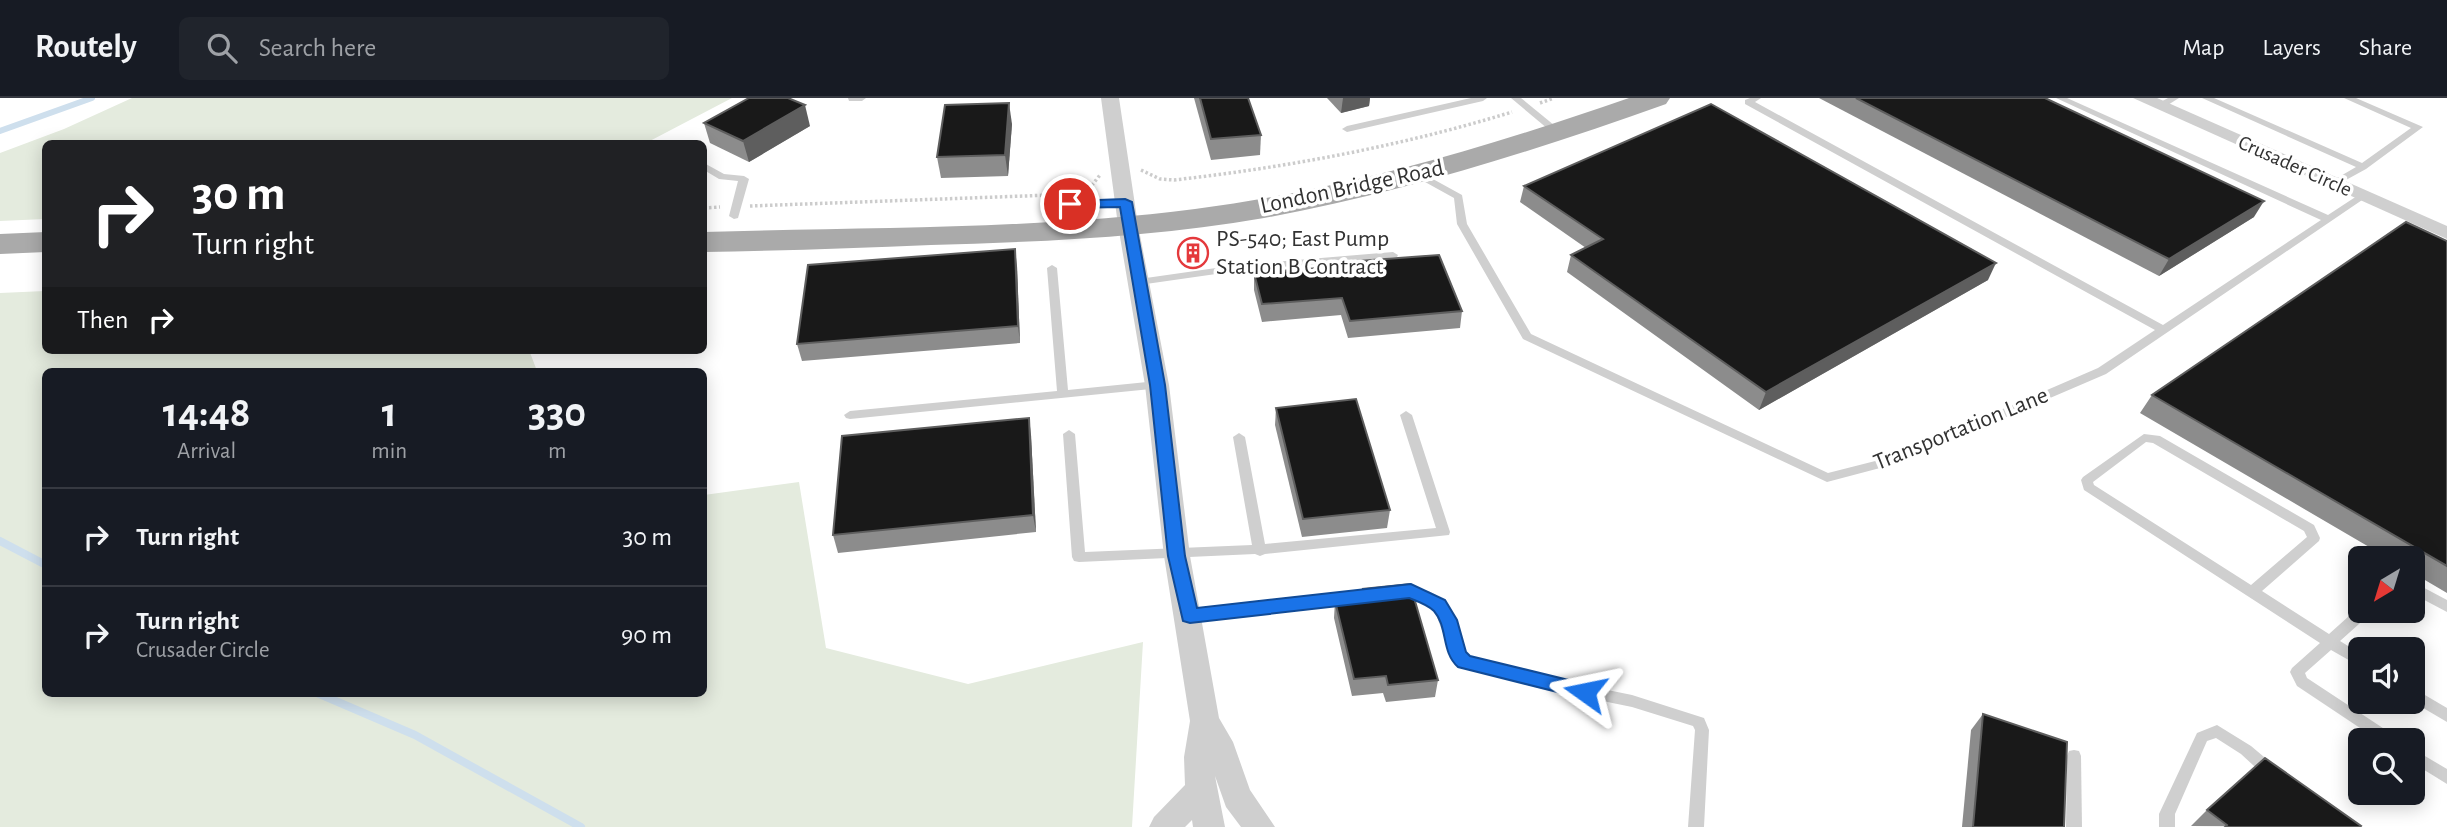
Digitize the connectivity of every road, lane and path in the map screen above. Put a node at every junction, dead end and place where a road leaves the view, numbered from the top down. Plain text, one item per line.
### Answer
1 (862, 98) edge
2 (1110, 98) edge
3 (1483, 98) edge
4 (1587, 98) edge
5 (1656, 98) edge
6 (2060, 98) edge
7 (2206, 98) edge
8 (2348, 98) edge
9 (852, 99) edge
10 (1748, 99) edge
11 (2159, 101) edge
12 (1530, 107) edge
13 (1346, 129) dead end
14 (2363, 167) junction
15 (707, 168) edge
16 (1141, 170) dead end
17 (1101, 174) dead end
18 (1419, 175) junction
19 (2335, 183) junction
20 (2363, 196) junction
21 (707, 209) edge
22 (725, 213) edge
23 (1127, 214) junction
24 (2328, 219) junction
25 (2447, 233) edge
26 (42, 242) edge
27 (707, 242) edge
28 (0, 244) edge
29 (1393, 256) edge
30 (42, 264) edge
31 (0, 265) edge
32 (1052, 268) dead end
33 (1139, 282) junction
34 (2163, 330) junction
35 (1157, 385) junction
36 (1063, 395) junction
37 (850, 415) dead end
38 (1406, 415) dead end
39 (1069, 434) dead end
40 (1239, 438) dead end
41 (1260, 551) junction
42 (1177, 556) junction
43 (2252, 592) junction
44 (2426, 595) edge
45 (2447, 607) edge
46 (1190, 616) junction
47 (2351, 623) edge
48 (2330, 642) junction
49 (2348, 653) edge
50 (2425, 702) edge
51 (2447, 716) edge
52 (1205, 721) junction
53 (2372, 728) edge
54 (2074, 756) dead end
55 (2425, 763) edge
56 (2447, 777) edge
57 (2285, 784) edge
58 (1200, 790) junction
59 (1165, 827) edge
60 (1209, 827) edge
61 (1259, 827) edge
62 (1696, 827) edge
63 (2074, 827) edge
64 (2167, 827) edge

1 - 9 lane
2 - 23 street
3 - 13 lane
4 - 12 main road, London Bridge Road
5 - 12 main road, London Bridge Road
6 - 24 lane
7 - 14 lane
8 - 14 lane
10 - 34 lane
11 - 19 street, Crusader Circle
12 - 16 path
12 - 18 main road, London Bridge Road
12 - 23 main road, London Bridge Road
14 - 19 lane
15 - 22 lane
17 - 22 path
18 - 23 main road, London Bridge Road
18 - 34 lane, Transportation Lane
19 - 20 street, Crusader Circle
20 - 24 lane, Transportation Lane
20 - 25 street, Crusader Circle
21 - 22 path
22 - 23 main road, London Bridge Road
23 - 27 main road, London Bridge Road
23 - 33 street
24 - 34 lane, Transportation Lane
26 - 28 main road
29 - 33 lane
30 - 31 main road
32 - 36 lane
33 - 35 street
35 - 36 lane
35 - 42 street
36 - 37 lane
38 - 41 lane
39 - 42 lane
40 - 41 lane
41 - 42 lane
42 - 46 street
43 - 43 lane
43 - 48 lane
44 - 45 lane
46 - 52 street
46 - 62 lane
47 - 48 lane
48 - 49 lane
48 - 53 lane
50 - 51 lane
52 - 58 street
52 - 61 street
54 - 63 lane
55 - 56 lane
57 - 64 lane
58 - 59 street
58 - 60 street

